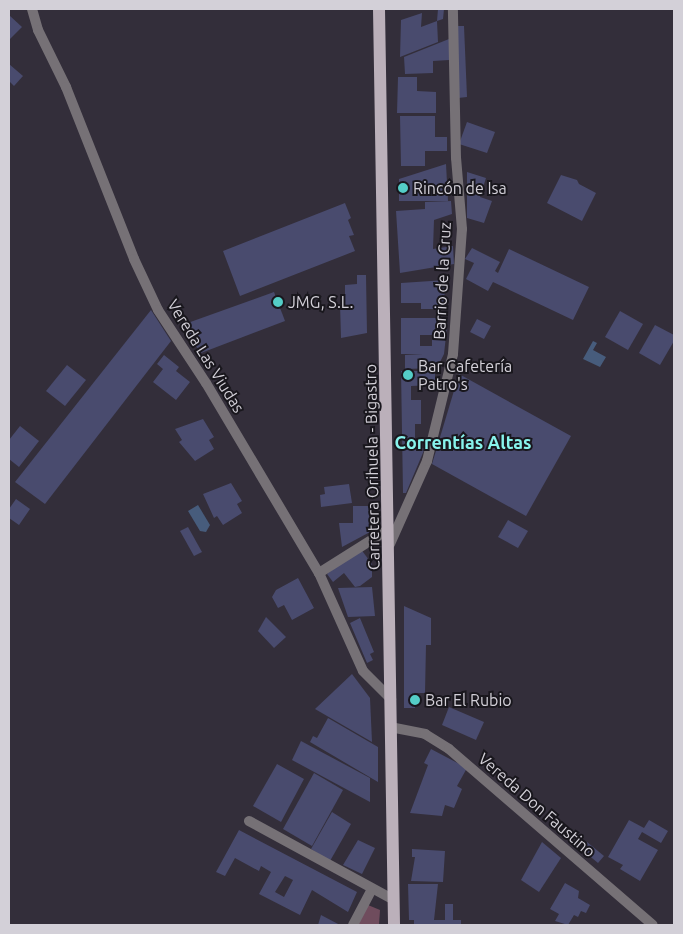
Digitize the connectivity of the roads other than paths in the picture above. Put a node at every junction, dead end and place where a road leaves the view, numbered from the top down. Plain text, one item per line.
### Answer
1 (32, 9) edge
2 (379, 9) edge
3 (453, 9) edge
4 (389, 530) junction
5 (390, 544) junction
6 (319, 573) junction
7 (391, 699) junction
8 (390, 727) junction
9 (249, 821) dead end
10 (372, 889) junction
11 (394, 900) junction
12 (353, 925) edge
13 (394, 925) edge
14 (653, 925) edge

1 - 6 street, Vereda Las Viudas
2 - 4 main road, Carretera Orihuela - Bigastro
3 - 5 street, Barrio de la Cruz
4 - 5 main road, Carretera Orihuela - Bigastro
4 - 6 street
5 - 7 main road, Carretera Orihuela - Bigastro
6 - 7 street, Vereda Las Viudas
7 - 8 main road, Carretera Orihuela - Bigastro
8 - 11 main road, Carretera Orihuela - Bigastro
8 - 14 street, Vereda Don Faustino
9 - 10 street
10 - 11 street
10 - 12 street
11 - 13 main road, Carretera Orihuela - Bigastro

